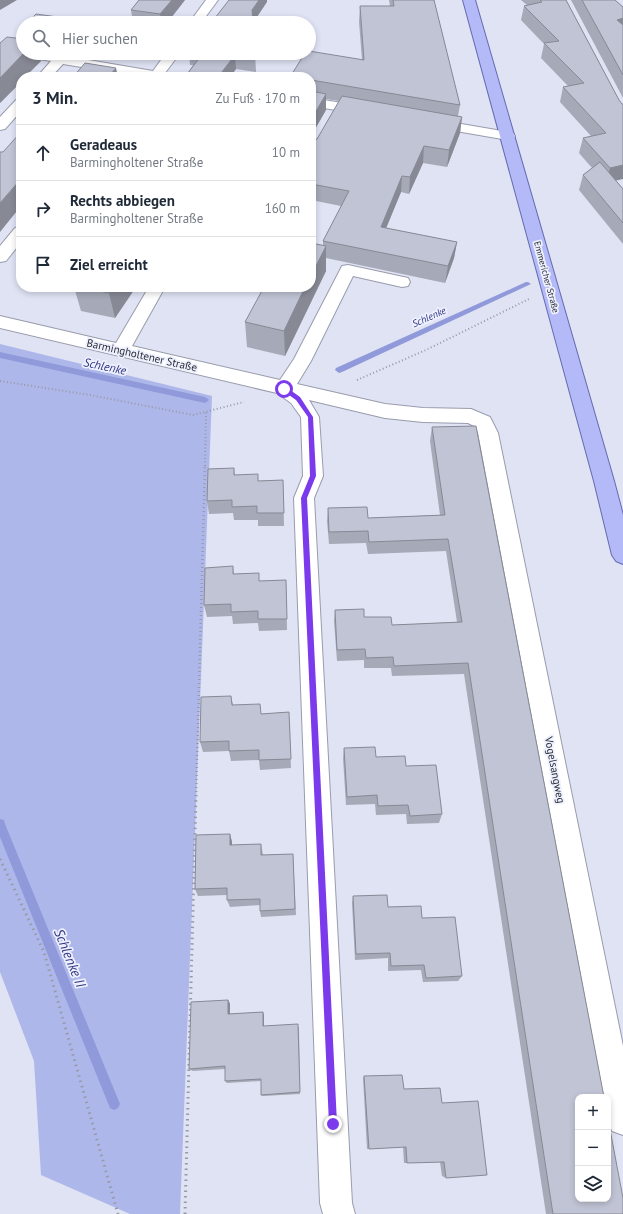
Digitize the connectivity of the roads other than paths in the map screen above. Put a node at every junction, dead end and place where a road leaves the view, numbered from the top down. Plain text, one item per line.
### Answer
1 (212, 0) edge
2 (469, 0) edge
3 (200, 16) edge
4 (8, 50) edge
5 (16, 52) edge
6 (59, 60) edge
7 (66, 60) edge
8 (168, 60) edge
9 (48, 72) edge
10 (133, 72) edge
11 (158, 72) edge
12 (316, 103) edge
13 (337, 106) junction
14 (16, 108) edge
15 (382, 114) edge
16 (330, 119) edge
17 (418, 120) edge
18 (0, 126) edge
19 (508, 136) junction
20 (16, 237) edge
21 (0, 256) edge
22 (402, 282) dead end
23 (154, 292) edge
24 (0, 322) edge
25 (121, 350) junction
26 (274, 386) junction
27 (483, 422) joint
28 (623, 555) edge
29 (623, 1120) edge
30 (339, 1214) edge

1 - 3 street
2 - 19 main road, Emmericher Straße
4 - 5 street
6 - 9 street
7 - 10 street
8 - 11 street
12 - 13 street
13 - 15 street
13 - 16 street
14 - 18 street
17 - 19 street
19 - 28 main road, Emmericher Straße
20 - 21 street
22 - 26 street
23 - 25 street
24 - 25 street, Barmingholtener Straße
25 - 26 street, Barmingholtener Straße
26 - 27 street, Barmingholtener Straße
26 - 30 street, Barmingholtener Straße
27 - 29 street, Vogelsangweg

